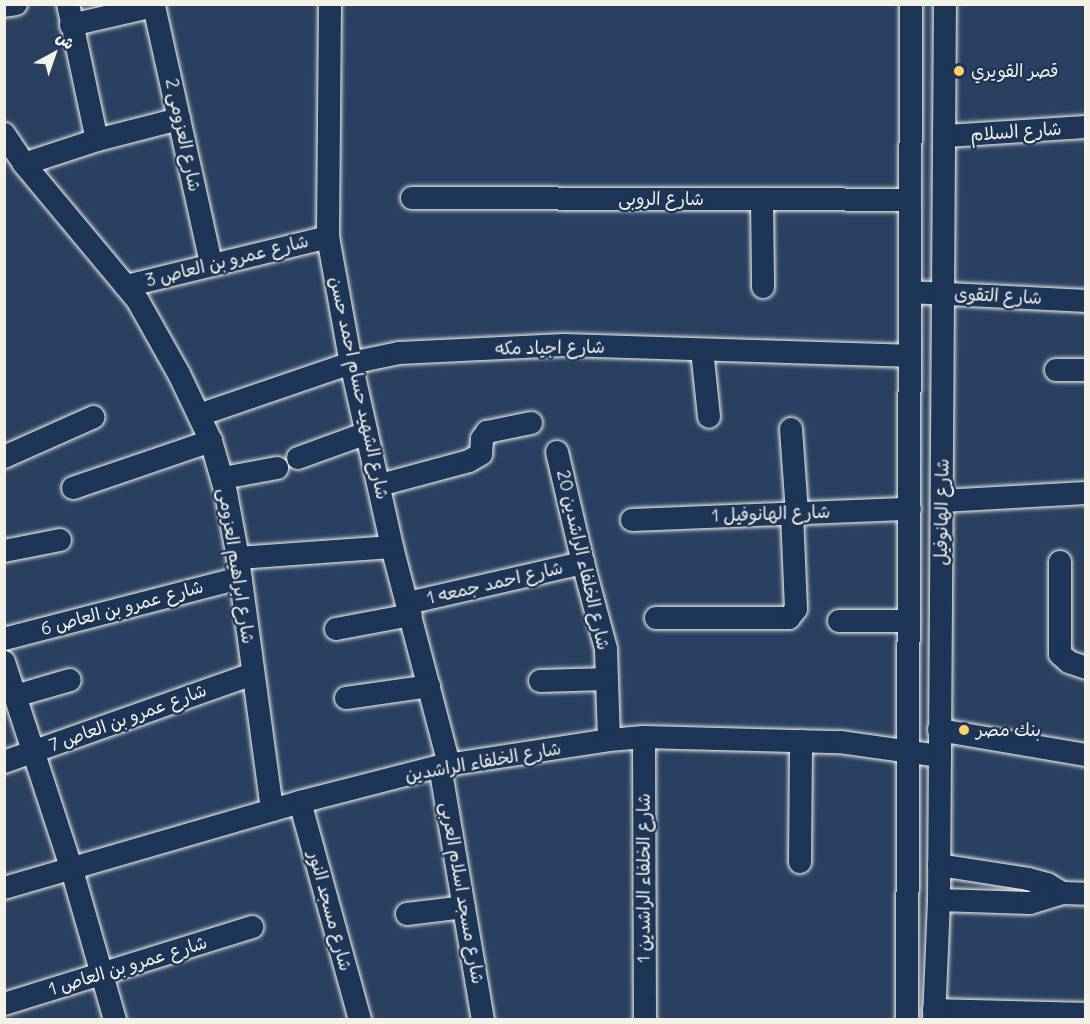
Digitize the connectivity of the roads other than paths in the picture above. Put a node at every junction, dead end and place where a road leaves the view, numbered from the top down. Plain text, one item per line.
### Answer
1 (16, 4) edge
2 (330, 4) edge
3 (911, 4) edge
4 (945, 4) edge
5 (4, 6) edge
6 (69, 15) edge
7 (179, 119) junction
8 (1086, 127) edge
9 (4, 134) edge
10 (946, 136) junction
11 (97, 140) junction
12 (24, 164) junction
13 (412, 198) dead end
14 (762, 200) junction
15 (909, 200) junction
16 (328, 237) junction
17 (211, 264) junction
18 (126, 286) junction
19 (763, 287) dead end
20 (910, 292) junction
21 (944, 292) junction
22 (1086, 301) edge
23 (702, 350) junction
24 (910, 356) junction
25 (351, 363) junction
26 (1056, 370) dead end
27 (1086, 370) edge
28 (199, 415) junction
29 (94, 417) dead end
30 (709, 417) dead end
31 (531, 423) dead end
32 (791, 429) dead end
33 (367, 433) junction
34 (211, 441) junction
35 (557, 452) dead end
36 (4, 457) edge
37 (298, 458) dead end
38 (277, 468) dead end
39 (223, 478) junction
40 (380, 485) junction
41 (73, 488) dead end
42 (1086, 493) edge
43 (942, 501) junction
44 (910, 508) junction
45 (795, 513) junction
46 (632, 520) dead end
47 (60, 540) dead end
48 (392, 547) junction
49 (4, 551) edge
50 (1060, 562) dead end
51 (583, 563) junction
52 (239, 568) junction
53 (410, 609) junction
54 (656, 618) dead end
55 (839, 621) dead end
56 (909, 621) junction
57 (336, 629) dead end
58 (4, 639) edge
59 (4, 662) edge
60 (1086, 668) edge
61 (252, 674) junction
62 (607, 679) junction
63 (70, 680) dead end
64 (540, 681) dead end
65 (429, 686) junction
66 (15, 696) junction
67 (346, 698) dead end
68 (939, 730) junction
69 (644, 737) junction
70 (609, 740) junction
71 (801, 741) junction
72 (908, 751) junction
73 (33, 752) junction
74 (1086, 755) edge
75 (940, 756) junction
76 (4, 762) edge
77 (445, 765) junction
78 (300, 802) junction
79 (273, 810) junction
80 (800, 862) dead end
81 (939, 865) junction
82 (72, 870) junction
83 (4, 888) edge
84 (1062, 893) junction
85 (1086, 894) edge
86 (939, 900) junction
87 (464, 907) junction
88 (407, 914) dead end
89 (252, 927) dead end
90 (102, 974) junction
91 (4, 1004) edge
92 (1086, 1014) edge
93 (934, 1015) edge
94 (115, 1020) edge
95 (360, 1020) edge
96 (483, 1020) edge
97 (645, 1020) edge
98 (907, 1020) edge

1 - 5 street
2 - 16 street, شارع الشهيد حسام احمد حسن
3 - 15 street, شارع الهانوفيل
4 - 10 street, شارع الهانوفيل
6 - 7 street, شارع العزومى 2
6 - 11 street
7 - 11 street
7 - 17 street, شارع العزومى 2
8 - 10 street, شارع السلام
9 - 12 street, شارع ابراهيم العزومى
10 - 21 street, شارع الهانوفيل
11 - 12 street
12 - 18 street, شارع ابراهيم العزومى
13 - 14 street, شارع الروبى
14 - 15 street, شارع الروبى
14 - 19 street
15 - 20 street, شارع الهانوفيل
16 - 17 street, شارع عمرو بن العاص 3
16 - 25 street, شارع الشهيد حسام احمد حسن
17 - 18 street, شارع عمرو بن العاص 3
18 - 28 street, شارع ابراهيم العزومى
20 - 21 street, شارع التقوى
20 - 24 street, شارع الهانوفيل
21 - 22 street, شارع التقوى
21 - 43 street, شارع الهانوفيل
23 - 24 street, شارع اجياد مكه
23 - 25 street, شارع اجياد مكه
23 - 30 street
24 - 44 street, شارع الهانوفيل
25 - 28 street, شارع اجياد مكه
25 - 33 street, شارع الشهيد حسام احمد حسن
26 - 27 street
28 - 34 street, شارع ابراهيم العزومى
29 - 36 street
31 - 40 street
32 - 45 street
33 - 37 street
33 - 40 street, شارع الشهيد حسام احمد حسن
34 - 39 street, شارع ابراهيم العزومى
34 - 41 street
35 - 51 street, شارع الخلفاء الراشدين 20
38 - 39 street
39 - 52 street, شارع ابراهيم العزومى
40 - 48 street, شارع الشهيد حسام احمد حسن
42 - 43 street
43 - 68 street, شارع الهانوفيل
44 - 45 street, شارع الهانوفيل 1
44 - 56 street, شارع الهانوفيل
45 - 46 street, شارع الهانوفيل 1
45 - 54 street
47 - 49 street
48 - 52 street, شارع عمرو بن العاص 6
48 - 53 street, شارع الشهيد حسام احمد حسن
50 - 60 street
51 - 53 street, شارع احمد جمعه 1
51 - 62 street, شارع الخلفاء الراشدين 20
52 - 58 street, شارع عمرو بن العاص 6
52 - 61 street, شارع ابراهيم العزومى
53 - 57 street, شارع احمد جمعه 1
53 - 65 street, شارع الشهيد حسام احمد حسن
55 - 56 street
56 - 72 street, شارع الهانوفيل
59 - 66 street
61 - 73 street, شارع عمرو بن العاص 7
61 - 79 street, شارع ابراهيم العزومى
62 - 64 street
62 - 70 street, شارع الخلفاء الراشدين 20
63 - 66 street
65 - 67 street
65 - 77 street, شارع الشهيد حسام احمد حسن
66 - 73 street
68 - 74 street
68 - 75 street, شارع الهانوفيل
69 - 70 street, شارع الخلفاء الراشدين
69 - 71 street, شارع الخلفاء الراشدين
69 - 97 street, شارع الخلفاء الراشدين 1
70 - 77 street, شارع الخلفاء الراشدين
71 - 72 street, شارع الخلفاء الراشدين
71 - 80 street
72 - 75 street, شارع الخلفاء الراشدين
72 - 98 street, شارع الهانوفيل
73 - 76 street, شارع عمرو بن العاص 7
73 - 82 street
75 - 81 street, شارع الهانوفيل
77 - 78 street, شارع الخلفاء الراشدين
77 - 87 street, شارع مسجد اسلام العربى
78 - 79 street, شارع الخلفاء الراشدين
78 - 95 street, شارع مسجد النور
79 - 82 street, شارع الخلفاء الراشدين
81 - 84 street
81 - 86 street, شارع الهانوفيل
82 - 83 street, شارع الخلفاء الراشدين
82 - 90 street
84 - 85 street
84 - 86 street
86 - 93 street, شارع الهانوفيل
87 - 88 street
87 - 96 street, شارع مسجد اسلام العربى
89 - 90 street, شارع عمرو بن العاص 1
90 - 91 street, شارع عمرو بن العاص 1
90 - 94 street
92 - 93 street

